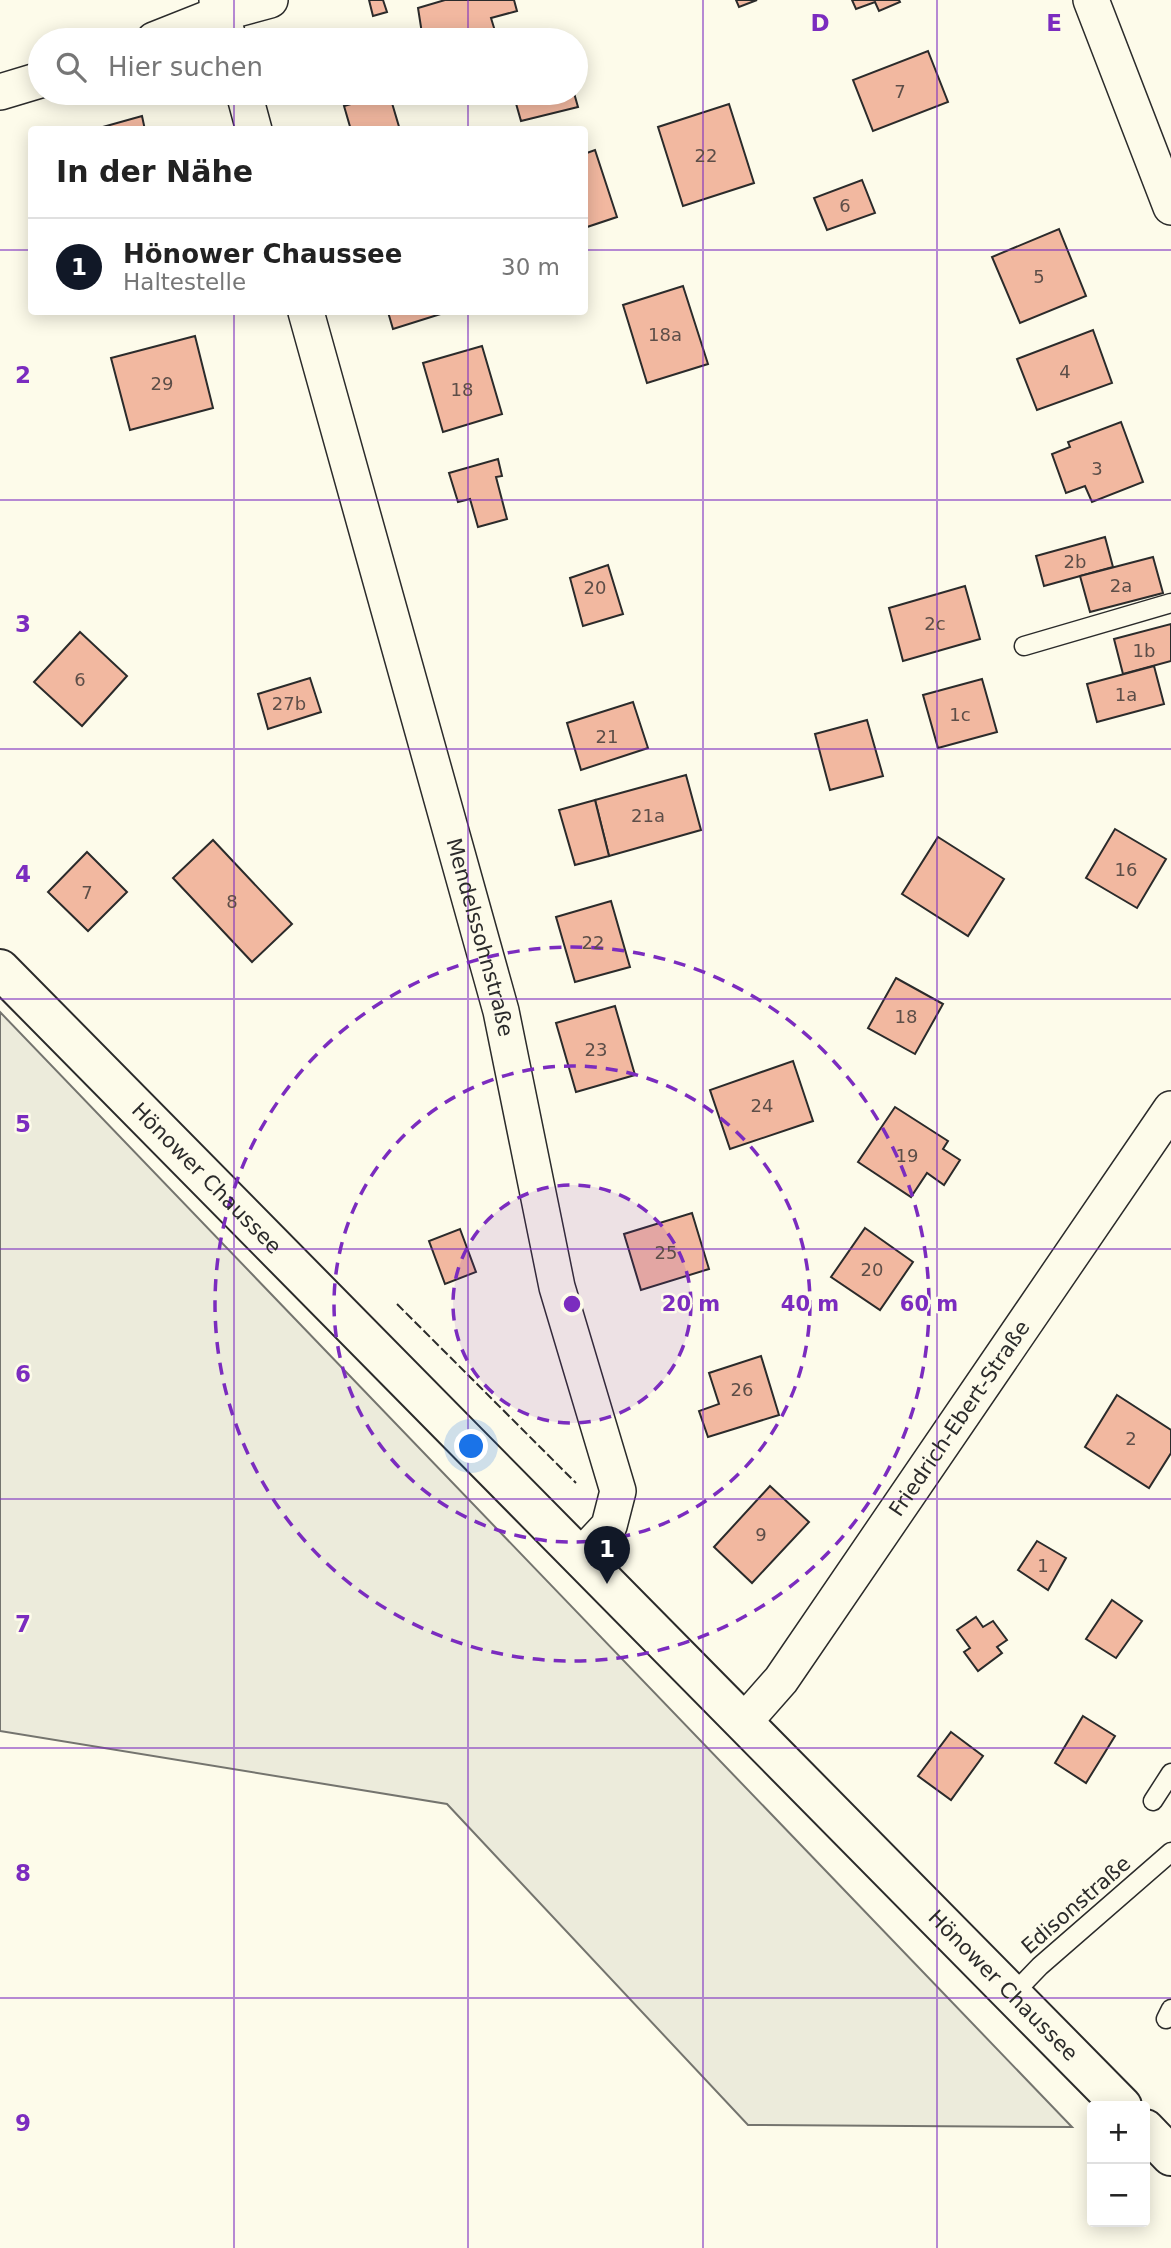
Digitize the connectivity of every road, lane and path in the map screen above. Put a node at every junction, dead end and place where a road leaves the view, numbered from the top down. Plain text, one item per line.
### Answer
1 (270, 0) edge
2 (1091, 0) edge
3 (223, 18) edge
4 (192, 28) edge
5 (28, 84) edge
6 (0, 92) edge
7 (247, 105) edge
8 (253, 126) edge
9 (1171, 207) edge
10 (307, 315) edge
11 (1171, 603) edge
12 (1024, 646) dead end
13 (0, 970) edge
14 (1171, 1109) edge
15 (580, 1557) junction
16 (743, 1723) junction
17 (1171, 1773) edge
18 (1153, 1801) dead end
19 (1171, 1852) edge
20 (1013, 1994) junction
21 (1117, 2101) edge
22 (1150, 2134) edge
23 (1171, 2156) edge

1 - 3 street
2 - 9 street
3 - 4 street
5 - 6 street
7 - 8 street
10 - 15 street, Mendelssohnstraße
11 - 12 lane
13 - 15 street, Hönower Chaussee
14 - 16 street, Friedrich-Ebert-Straße
15 - 16 street, Hönower Chaussee
16 - 20 street, Hönower Chaussee
17 - 18 lane
19 - 20 lane, Edisonstraße
20 - 21 street, Hönower Chaussee
22 - 23 street

